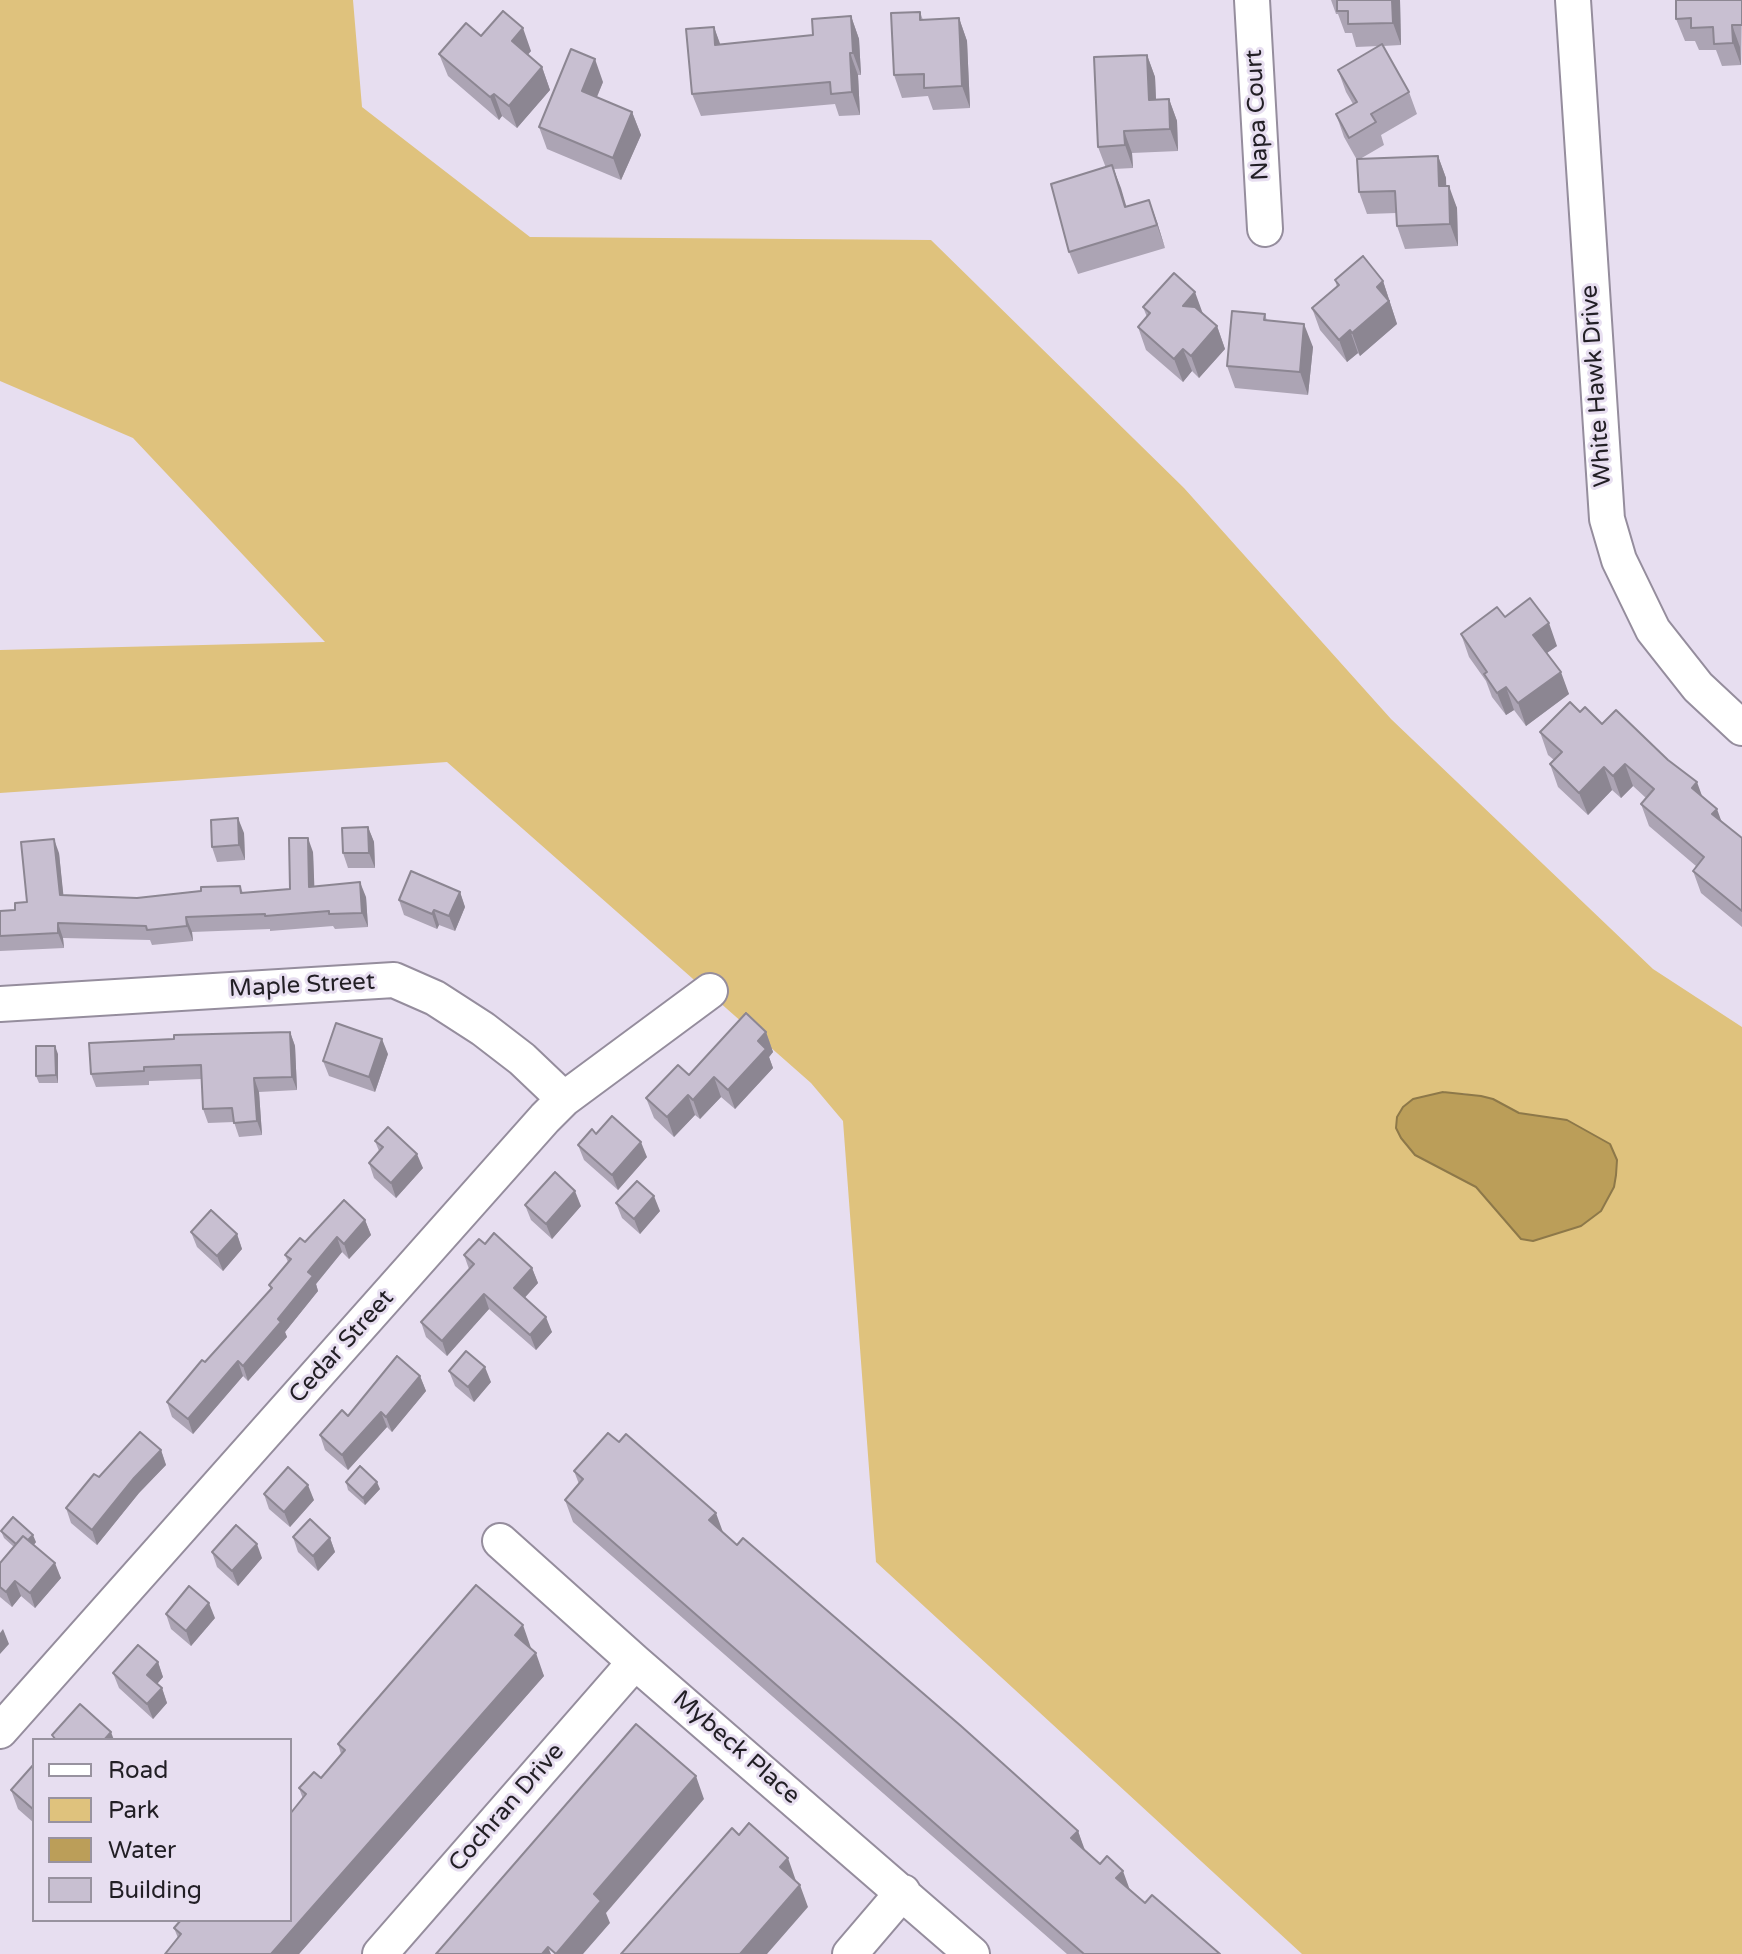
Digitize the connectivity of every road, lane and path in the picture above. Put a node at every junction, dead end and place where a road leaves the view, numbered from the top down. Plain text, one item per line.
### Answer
1 (1252, 0) edge
2 (1573, 0) edge
3 (1265, 229) dead end
4 (1742, 728) edge
5 (710, 991) dead end
6 (0, 1004) edge
7 (564, 1099) junction
8 (500, 1541) dead end
9 (635, 1662) junction
10 (0, 1731) edge
11 (903, 1892) junction
12 (380, 1954) edge
13 (850, 1954) edge
14 (972, 1954) edge

1 - 3 street, Napa Court
2 - 4 street, White Hawk Drive
5 - 7 street, Cedar Street
6 - 7 street, Maple Street
7 - 10 street, Cedar Street
8 - 9 street, Mybeck Place
9 - 11 street, Mybeck Place
9 - 12 street, Cochran Drive
11 - 13 street
11 - 14 street, Mybeck Place

